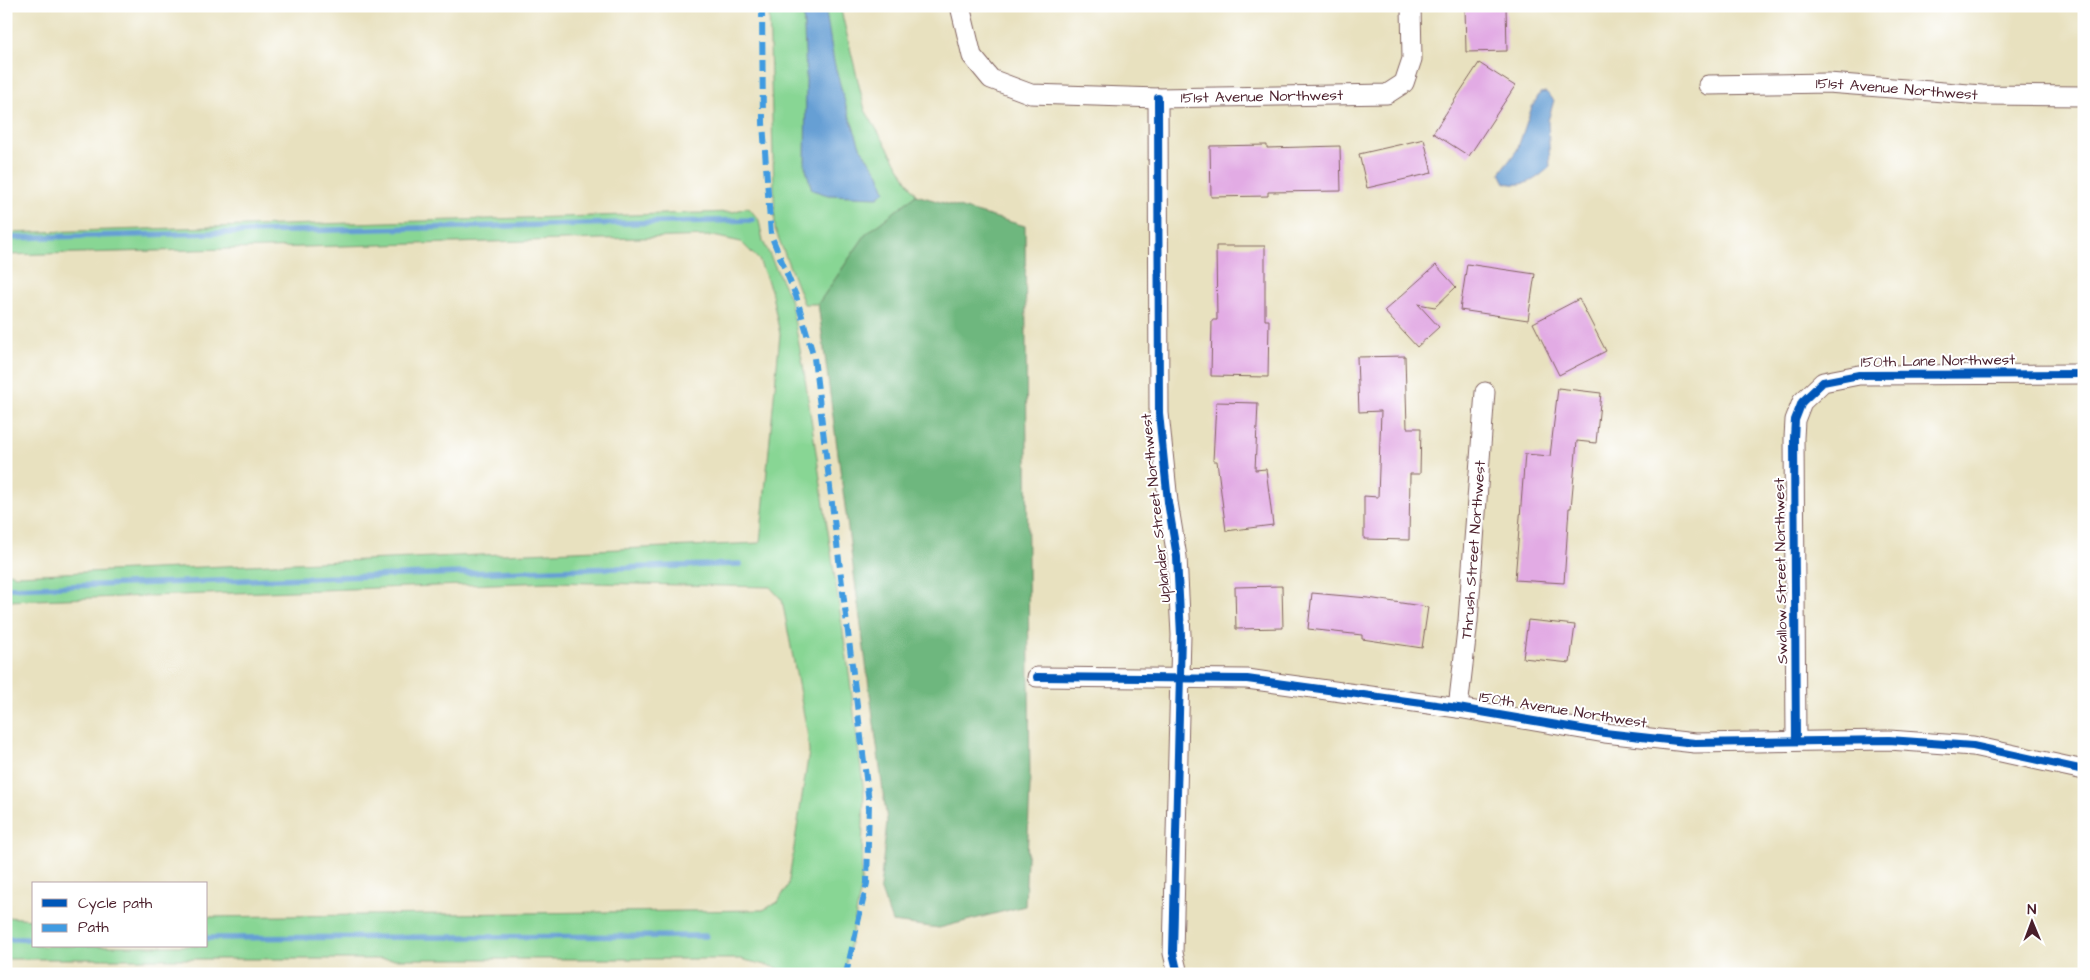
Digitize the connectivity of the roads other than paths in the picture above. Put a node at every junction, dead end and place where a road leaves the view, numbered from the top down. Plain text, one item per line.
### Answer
1 (960, 6) edge
2 (1411, 6) edge
3 (1708, 85) dead end
4 (2084, 96) edge
5 (1158, 98) junction
6 (2084, 374) edge
7 (1485, 392) dead end
8 (1802, 402) joint
9 (1037, 677) dead end
10 (1180, 679) junction
11 (1458, 708) junction
12 (1796, 741) junction
13 (2084, 770) edge
14 (1178, 974) edge

1 - 5 street, 151st Avenue Northwest
2 - 5 street, 151st Avenue Northwest
3 - 4 street, 151st Avenue Northwest
5 - 10 street, Uplander Street Northwest
6 - 8 street, 150th Lane Northwest
7 - 11 street, Thrush Street Northwest
8 - 12 street, Swallow Street Northwest
9 - 10 street, 150th Avenue Northwest
10 - 11 street, 150th Avenue Northwest
10 - 14 street, Uplander Street Northwest
11 - 12 street, 150th Avenue Northwest
12 - 13 street, 150th Avenue Northwest

